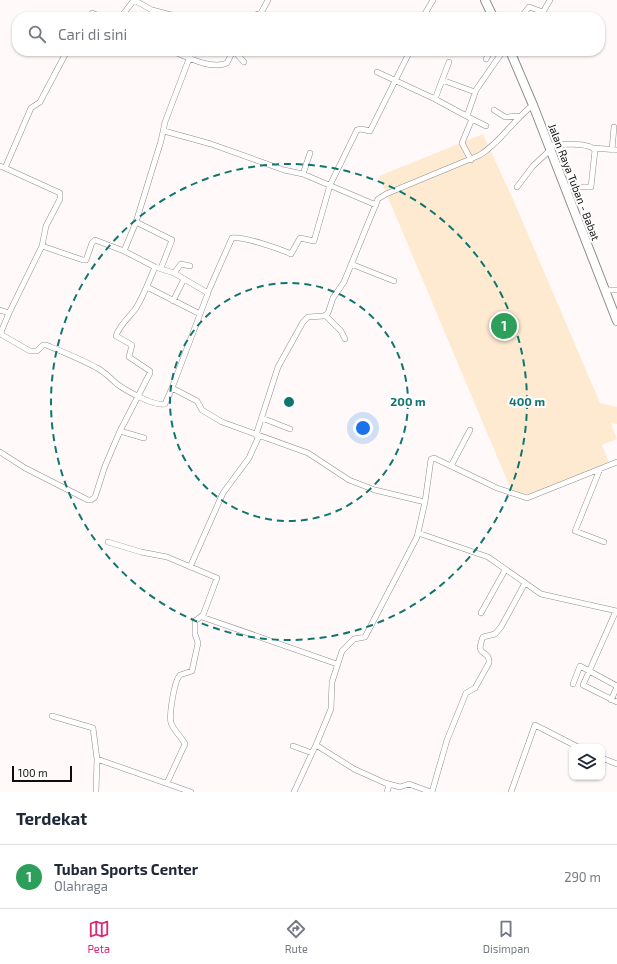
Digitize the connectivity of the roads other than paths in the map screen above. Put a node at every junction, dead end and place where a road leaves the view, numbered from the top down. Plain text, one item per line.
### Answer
1 (134, 0) edge
2 (268, 0) edge
3 (433, 0) edge
4 (484, 0) edge
5 (550, 0) edge
6 (125, 12) edge
7 (160, 12) edge
8 (262, 12) edge
9 (426, 12) edge
10 (490, 12) edge
11 (525, 12) edge
12 (543, 12) edge
13 (543, 12) edge
14 (64, 56) edge
15 (183, 56) edge
16 (191, 56) edge
17 (230, 56) edge
18 (238, 56) edge
19 (408, 56) edge
20 (488, 56) edge
21 (500, 56) edge
22 (512, 56) edge
23 (190, 59) junction
24 (486, 59) dead end
25 (244, 62) dead end
26 (449, 62) dead end
27 (377, 72) dead end
28 (396, 80) junction
29 (442, 80) junction
30 (475, 92) junction
31 (435, 99) junction
32 (533, 105) junction
33 (494, 110) dead end
34 (521, 116) junction
35 (469, 117) junction
36 (486, 126) dead end
37 (614, 127) dead end
38 (164, 131) junction
39 (615, 137) edge
40 (549, 148) junction
41 (594, 148) junction
42 (614, 150) edge
43 (310, 153) dead end
44 (471, 160) junction
45 (3, 167) edge
46 (303, 174) junction
47 (330, 185) junction
48 (517, 187) dead end
49 (564, 187) junction
50 (376, 205) junction
51 (136, 222) junction
52 (42, 246) junction
53 (124, 251) junction
54 (352, 264) junction
55 (190, 266) dead end
56 (155, 268) junction
57 (161, 268) junction
58 (174, 273) junction
59 (184, 279) junction
60 (394, 281) dead end
61 (147, 287) junction
62 (605, 290) junction
63 (617, 290) edge
64 (208, 292) junction
65 (173, 301) junction
66 (614, 307) edge
67 (0, 310) edge
68 (8, 313) junction
69 (200, 314) junction
70 (326, 316) junction
71 (617, 321) edge
72 (345, 339) dead end
73 (172, 388) junction
74 (139, 397) junction
75 (262, 418) junction
76 (290, 429) dead end
77 (470, 430) dead end
78 (120, 431) junction
79 (258, 435) junction
80 (144, 438) dead end
81 (0, 452) edge
82 (617, 462) edge
83 (451, 466) junction
84 (600, 470) junction
85 (425, 502) junction
86 (418, 533) junction
87 (108, 542) dead end
88 (604, 542) dead end
89 (190, 567) junction
90 (506, 570) junction
91 (525, 583) junction
92 (616, 611) edge
93 (481, 613) dead end
94 (202, 617) junction
95 (337, 664) junction
96 (588, 670) junction
97 (573, 684) dead end
98 (617, 686) edge
99 (611, 700) junction
100 (617, 702) edge
101 (52, 716) dead end
102 (572, 744) edge
103 (316, 745) junction
104 (293, 746) dead end
105 (312, 753) junction
106 (97, 759) junction
107 (605, 759) edge
108 (617, 764) edge
109 (167, 783) junction
110 (389, 785) junction
111 (96, 792) edge
112 (191, 792) edge
113 (294, 792) edge
114 (387, 792) edge
115 (431, 792) edge
116 (511, 792) edge

1 - 6 street
1 - 7 street
2 - 8 street
3 - 9 street
4 - 10 highway
5 - 12 street
11 - 13 street
14 - 45 street
15 - 23 street
16 - 23 street
17 - 23 street
18 - 25 street
19 - 28 street
20 - 24 street
21 - 30 street
22 - 32 highway, Jalan Raya Tuban - Babat
23 - 38 street
26 - 29 street
27 - 28 street
28 - 31 street
28 - 47 street
29 - 30 street
29 - 31 street
30 - 35 street
31 - 35 street
32 - 34 street
32 - 40 highway, Jalan Raya Tuban - Babat
33 - 34 street
34 - 44 street
35 - 36 street
35 - 44 street
37 - 39 street
38 - 46 street
38 - 51 street
39 - 42 street
40 - 41 street
40 - 48 street
40 - 49 highway, Jalan Raya Tuban - Babat
41 - 42 street
41 - 49 street
43 - 46 street
44 - 50 street
45 - 52 street
46 - 47 street
47 - 50 street
47 - 64 street
49 - 62 highway, Jalan Raya Tuban - Babat
50 - 54 street
51 - 53 street
51 - 57 street
52 - 53 street
52 - 68 street
53 - 56 street
54 - 60 street
54 - 70 street
55 - 58 street
56 - 57 street
56 - 61 street
57 - 58 street
58 - 59 street
59 - 64 street
59 - 65 street
61 - 65 street
61 - 74 street
62 - 63 street
62 - 66 highway, Jalan Raya Tuban - Babat
64 - 69 street
65 - 69 street
66 - 71 highway, Jalan Raya Tuban - Babat
67 - 68 street
68 - 74 street
69 - 73 street
70 - 72 street
70 - 75 street
73 - 74 street
73 - 79 street
74 - 78 street
75 - 76 street
75 - 79 street
77 - 83 street
78 - 80 street
78 - 81 street
79 - 85 street
79 - 89 street
82 - 84 street
83 - 84 street
83 - 85 street
84 - 88 street
85 - 86 street
86 - 90 street
86 - 95 street
87 - 89 street
89 - 94 street
90 - 91 street
90 - 93 street
91 - 92 street
91 - 115 street
92 - 96 street
94 - 95 street
94 - 109 street
95 - 103 street
96 - 97 street
96 - 98 street
96 - 99 street
98 - 99 street
99 - 100 street
101 - 106 street
102 - 116 street
103 - 105 street
103 - 110 street
104 - 105 street
105 - 113 street
106 - 109 street
106 - 111 street
107 - 108 street
109 - 112 street
110 - 114 street
110 - 115 street

